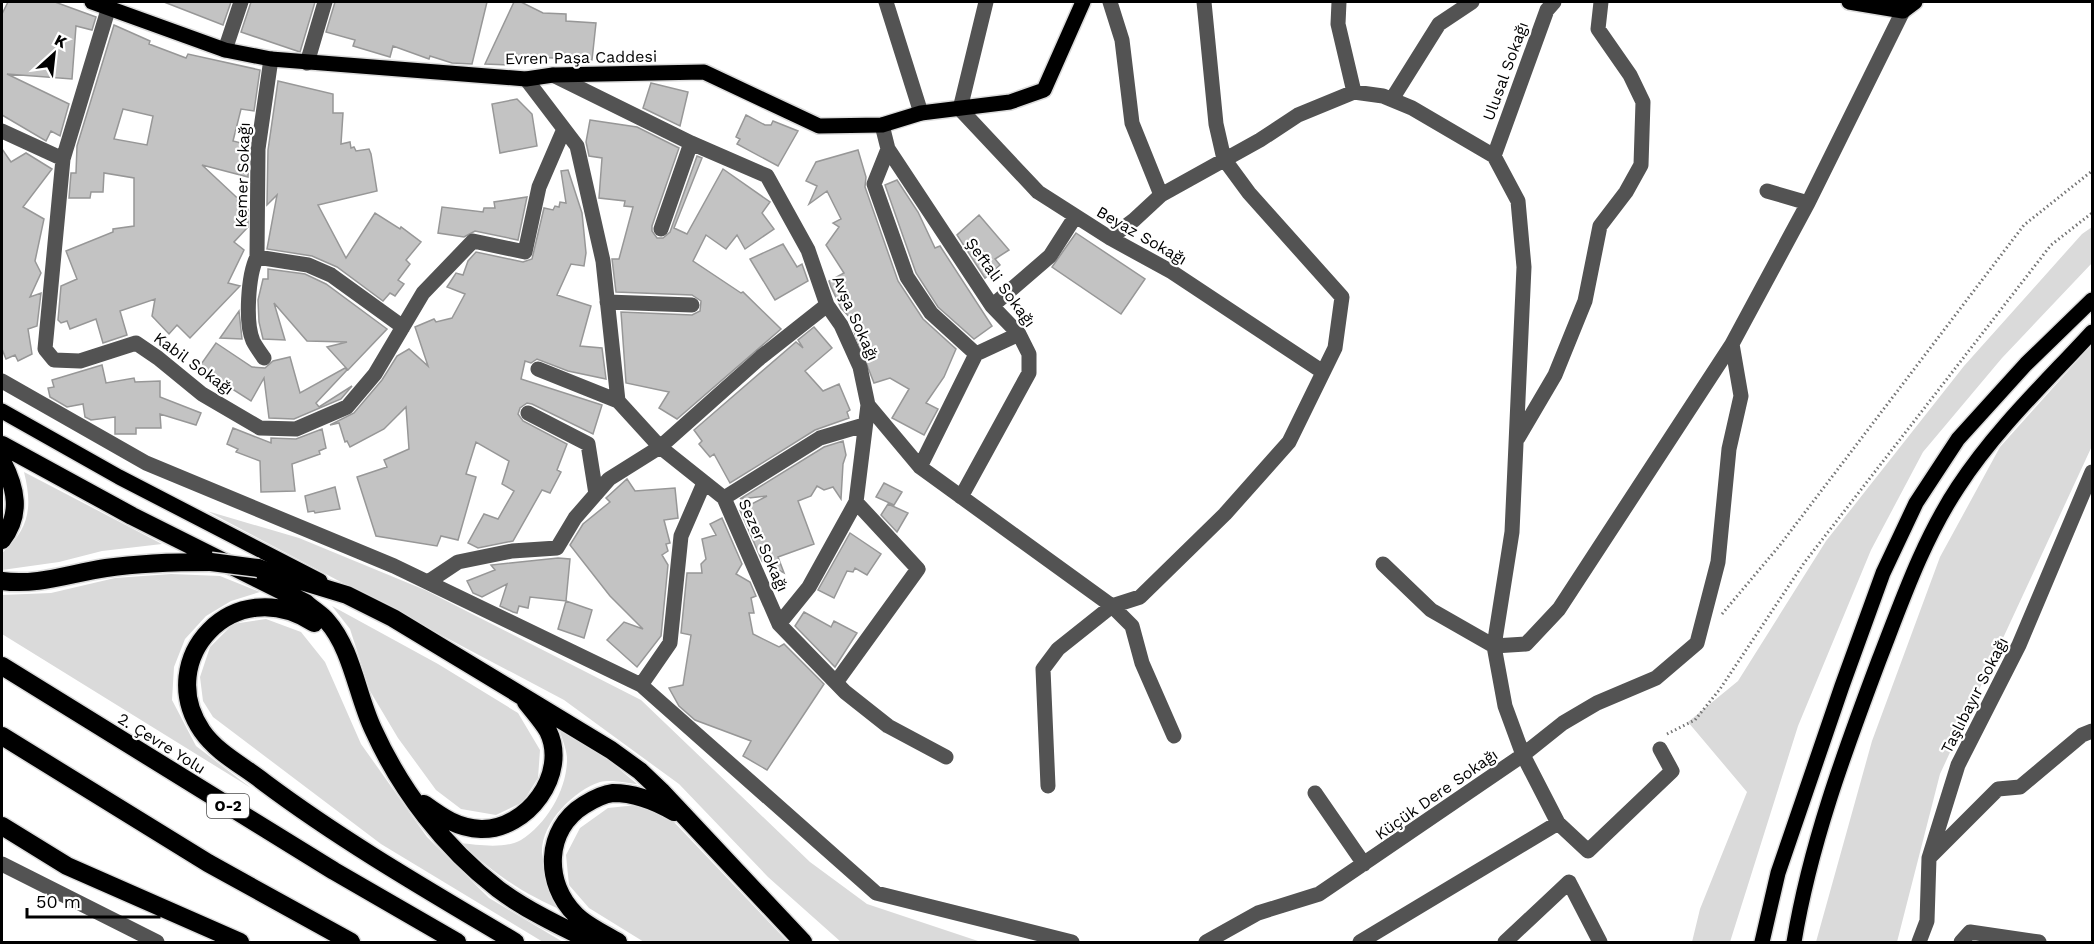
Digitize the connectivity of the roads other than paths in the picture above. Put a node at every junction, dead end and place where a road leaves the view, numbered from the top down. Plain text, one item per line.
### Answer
1 (92, 2) edge
2 (242, 2) edge
3 (326, 2) edge
4 (886, 2) edge
5 (900, 2) edge
6 (986, 2) edge
7 (1083, 2) edge
8 (1110, 2) edge
9 (1204, 2) edge
10 (1339, 2) edge
11 (1472, 2) edge
12 (1554, 2) edge
13 (1601, 2) edge
14 (1849, 2) edge
15 (1909, 6) edge
16 (108, 10) junction
17 (894, 24) junction
18 (225, 50) junction
19 (271, 59) junction
20 (308, 63) junction
21 (553, 75) junction
22 (526, 79) junction
23 (1354, 92) junction
24 (1392, 99) junction
25 (960, 109) junction
26 (921, 113) junction
27 (882, 124) junction
28 (564, 129) junction
29 (2, 131) edge
30 (691, 143) junction
31 (888, 149) junction
32 (1494, 156) junction
33 (63, 159) junction
34 (1224, 159) junction
35 (1767, 191) dead end
36 (1161, 195) junction
37 (1808, 203) junction
38 (1075, 217) junction
39 (662, 230) dead end
40 (1110, 238) junction
41 (257, 257) junction
42 (2092, 300) edge
43 (607, 302) junction
44 (692, 305) dead end
45 (827, 305) junction
46 (992, 306) junction
47 (403, 327) junction
48 (2092, 332) edge
49 (1018, 334) junction
50 (1732, 344) junction
51 (976, 354) junction
52 (264, 358) dead end
53 (538, 369) dead end
54 (1323, 372) junction
55 (2, 381) edge
56 (618, 401) junction
57 (868, 405) junction
58 (2, 411) edge
59 (528, 413) dead end
60 (864, 425) junction
61 (1517, 440) junction
62 (2, 445) edge
63 (660, 447) junction
64 (2, 461) edge
65 (920, 467) junction
66 (2092, 472) edge
67 (704, 483) junction
68 (596, 494) junction
69 (961, 497) junction
70 (724, 498) junction
71 (856, 502) junction
72 (2, 540) edge
73 (1383, 564) dead end
74 (2, 581) edge
75 (428, 582) junction
76 (347, 595) junction
77 (1112, 606) junction
78 (779, 624) junction
79 (1494, 646) junction
80 (2, 666) edge
81 (353, 677) junction
82 (837, 681) junction
83 (641, 685) junction
84 (519, 693) junction
85 (2092, 731) edge
86 (2, 736) edge
87 (1174, 736) dead end
88 (1660, 749) road end
89 (1523, 755) junction
90 (946, 757) dead end
91 (399, 775) junction
92 (1048, 786) dead end
93 (1315, 793) dead end
94 (688, 820) junction
95 (1558, 823) junction
96 (2, 826) edge
97 (1929, 858) junction
98 (2, 864) edge
99 (1364, 864) junction
100 (157, 942) edge
101 (240, 942) edge
102 (351, 942) edge
103 (457, 942) edge
104 (515, 942) edge
105 (593, 942) edge
106 (618, 942) edge
107 (803, 942) edge
108 (1072, 942) edge
109 (1206, 942) edge
110 (1360, 942) edge
111 (1505, 942) edge
112 (1600, 942) edge
113 (1762, 942) edge
114 (1794, 942) edge
115 (1919, 942) edge
116 (1961, 942) edge
117 (2038, 942) edge

1 - 16 main road, Evren Paşa Caddesi
2 - 18 street
3 - 20 street
4 - 17 street
5 - 17 street
6 - 25 street
7 - 25 main road, Evren Paşa Caddesi
8 - 36 street
9 - 34 street
10 - 23 street
11 - 24 street
12 - 32 street, Ulusal Sokağı
13 - 61 street
14 - 15 main road
15 - 37 street
16 - 18 main road, Evren Paşa Caddesi
16 - 33 street, Kabil Sokağı
17 - 26 street
18 - 19 main road, Evren Paşa Caddesi
19 - 20 main road, Evren Paşa Caddesi
19 - 41 street, Kemer Sokağı
20 - 22 main road, Evren Paşa Caddesi
21 - 22 main road, Evren Paşa Caddesi
21 - 27 main road, Evren Paşa Caddesi
21 - 30 street, Avşa Sokağı
22 - 28 street
23 - 24 street
23 - 34 street
24 - 32 street
25 - 26 main road, Evren Paşa Caddesi
25 - 38 street, Beyaz Sokağı
26 - 27 main road, Evren Paşa Caddesi
27 - 31 street, Şeftali Sokağı
28 - 43 street
28 - 47 street, Kabil Sokağı
29 - 33 street
30 - 39 street
30 - 45 street, Avşa Sokağı
31 - 46 street, Şeftali Sokağı
31 - 51 street
32 - 61 street, Küçük Dere Sokağı
33 - 47 street, Kabil Sokağı
34 - 36 street
34 - 54 street
35 - 37 street
36 - 40 street
37 - 50 street
38 - 40 street, Beyaz Sokağı
38 - 46 street
40 - 54 street, Beyaz Sokağı
41 - 47 street
41 - 52 street, Kemer Sokağı
42 - 113 main road
43 - 44 street
43 - 56 street
45 - 57 street, Avşa Sokağı
45 - 63 street
46 - 49 street, Şeftali Sokağı
48 - 114 main road
49 - 51 street
49 - 69 street, Şeftali Sokağı
50 - 79 street
50 - 89 street
51 - 65 street
53 - 56 street
54 - 77 street
55 - 75 street
56 - 63 street, Sezer Sokağı
57 - 60 street
57 - 65 street, Avşa Sokağı
58 - 76 main road
59 - 68 street
60 - 70 street
60 - 71 street
61 - 79 street, Küçük Dere Sokağı
62 - 81 highway
63 - 67 street, Sezer Sokağı
63 - 68 street
64 - 72 highway
65 - 69 street, Avşa Sokağı
66 - 97 street, Taşlıbayır Sokağı
67 - 70 street, Sezer Sokağı
67 - 83 street
68 - 75 street
69 - 77 street, Avşa Sokağı
70 - 78 street, Sezer Sokağı
71 - 78 street
71 - 82 street
73 - 79 street
74 - 76 highway, bridge
75 - 83 street
76 - 84 highway
77 - 87 street, Avşa Sokağı
77 - 92 street
78 - 82 street, Sezer Sokağı
79 - 89 street, Küçük Dere Sokağı
80 - 103 highway, 2. Çevre Yolu / O-2
81 - 91 highway
81 - 104 highway
82 - 90 street, Sezer Sokağı
83 - 108 street
84 - 91 highway
84 - 94 highway
85 - 97 street
86 - 102 highway
88 - 95 street
89 - 95 street
89 - 99 street, Küçük Dere Sokağı
91 - 105 highway
93 - 99 street
94 - 106 highway
94 - 107 highway
95 - 110 street
96 - 101 highway
97 - 115 street, Taşlıbayır Sokağı
98 - 100 street
99 - 109 street, Küçük Dere Sokağı
111 - 112 street
116 - 117 street

